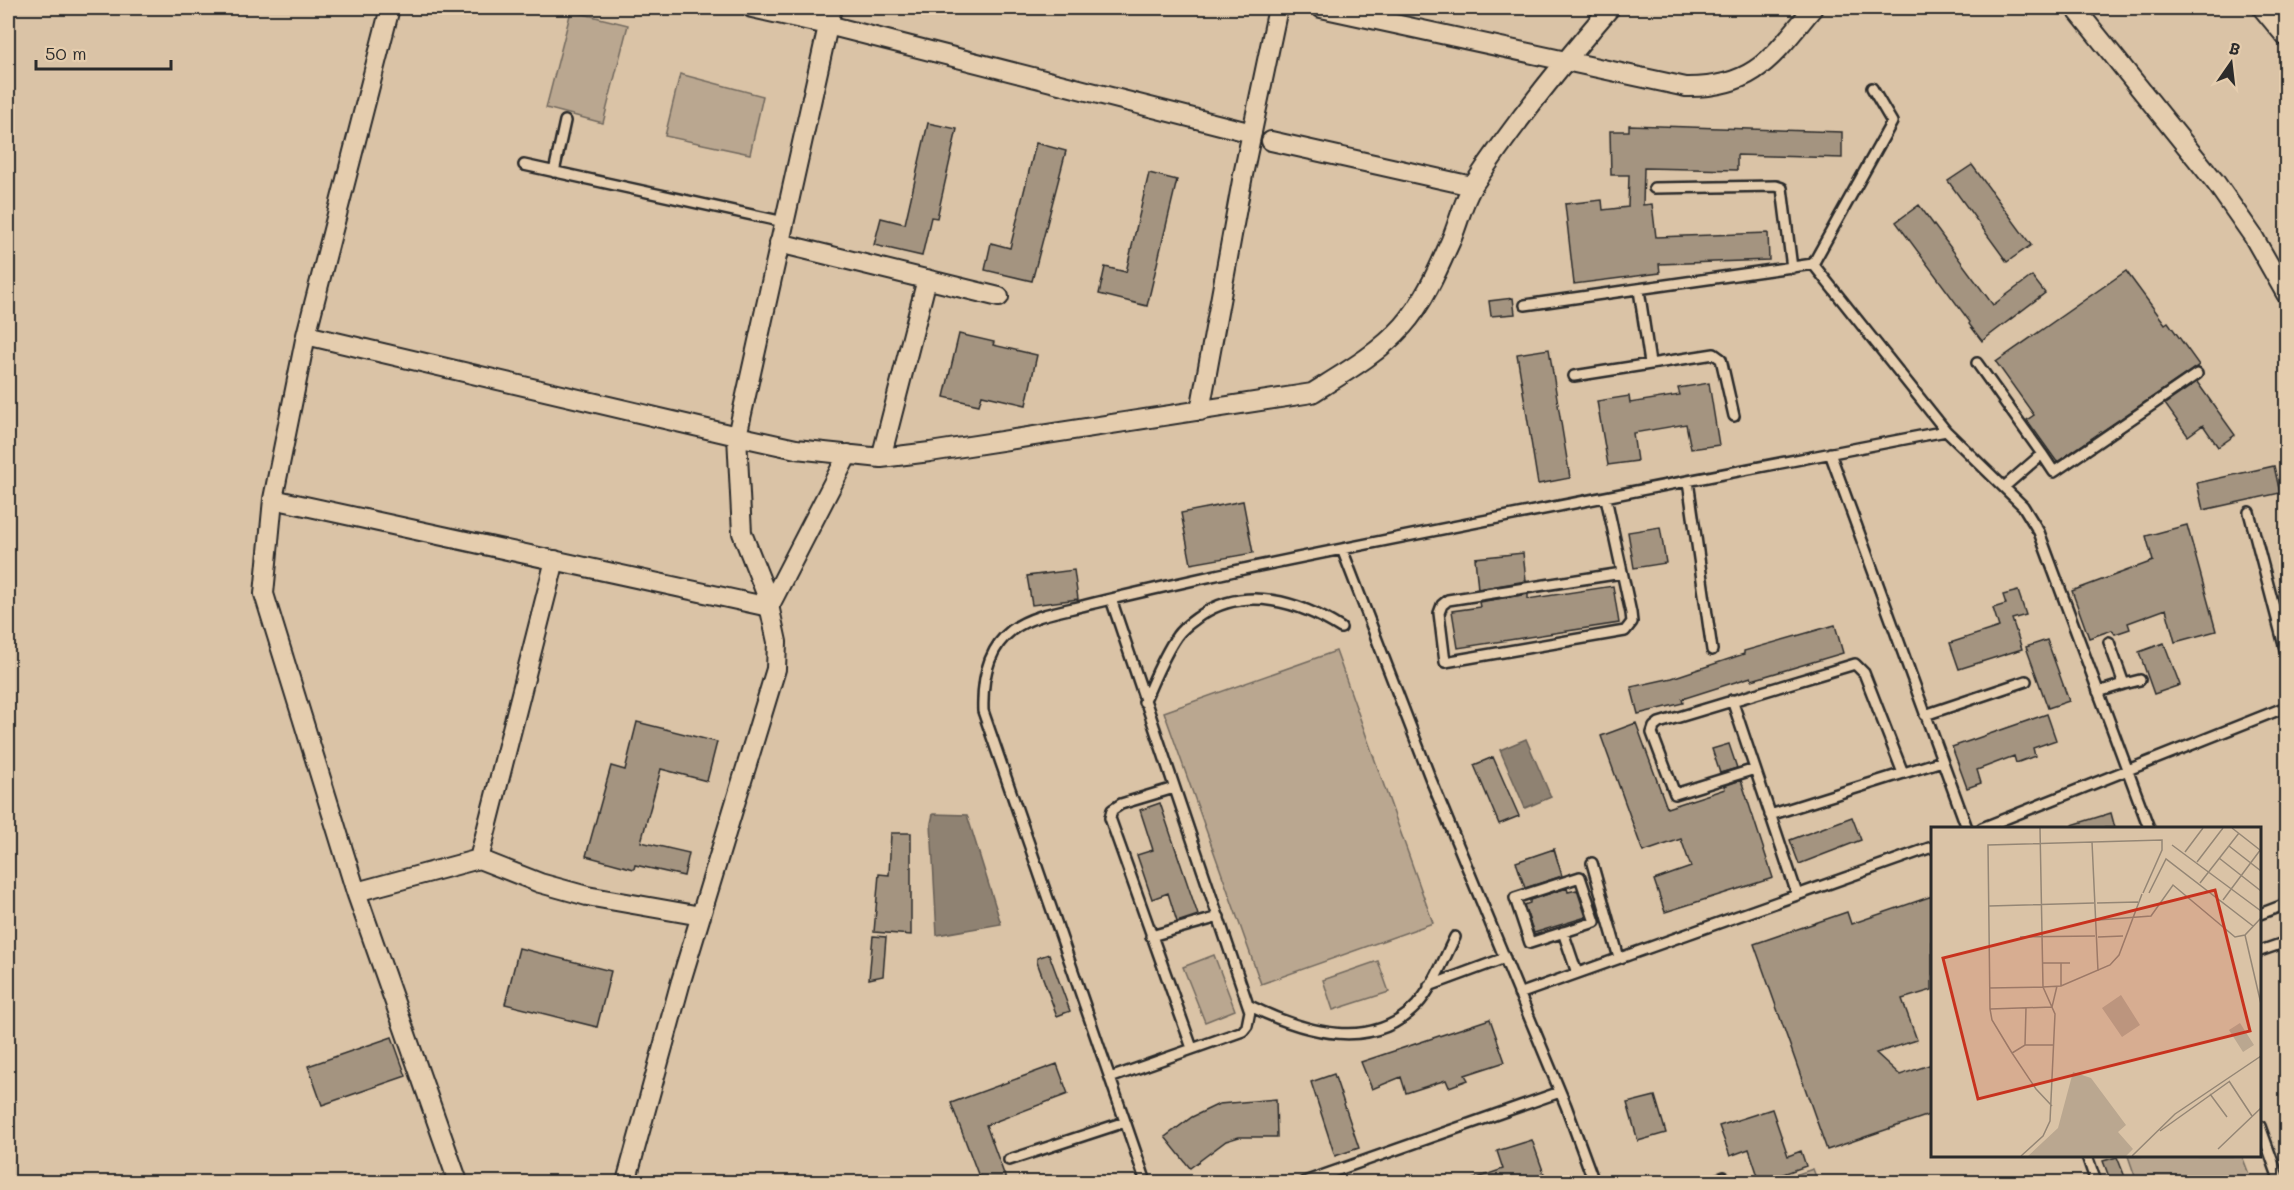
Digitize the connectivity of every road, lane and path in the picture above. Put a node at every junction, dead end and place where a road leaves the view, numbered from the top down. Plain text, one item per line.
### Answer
1 (390, 8) edge
2 (752, 8) edge
3 (1278, 8) edge
4 (1321, 8) edge
5 (1610, 8) edge
6 (1813, 8) edge
7 (2075, 8) edge
8 (2262, 8) edge
9 (830, 16) edge
10 (2286, 37) edge
11 (1565, 61) junction
12 (1872, 88) dead end
13 (565, 120) dead end
14 (1251, 133) junction
15 (1271, 141) dead end
16 (524, 165) dead end
17 (554, 172) junction
18 (1472, 186) junction
19 (1654, 188) dead end
20 (784, 222) junction
21 (780, 243) junction
22 (1813, 264) junction
23 (1792, 268) junction
24 (927, 279) junction
25 (1639, 290) junction
26 (2286, 294) edge
27 (999, 297) dead end
28 (1525, 305) dead end
29 (306, 336) junction
30 (1650, 363) junction
31 (1977, 363) dead end
32 (2197, 374) dead end
33 (1574, 376) dead end
34 (1200, 411) junction
35 (1734, 416) dead end
36 (1946, 431) junction
37 (737, 436) junction
38 (1830, 453) junction
39 (848, 454) junction
40 (2042, 454) junction
41 (881, 458) junction
42 (1688, 481) junction
43 (2004, 487) junction
44 (1606, 498) junction
45 (273, 499) junction
46 (2249, 512) dead end
47 (1342, 549) junction
48 (555, 560) junction
49 (1622, 573) junction
50 (1111, 599) junction
51 (769, 607) junction
52 (1341, 628) dead end
53 (2109, 642) dead end
54 (1712, 650) dead end
55 (2286, 653) edge
56 (2140, 680) dead end
57 (2026, 681) dead end
58 (2124, 684) junction
59 (2098, 692) junction
60 (1732, 700) junction
61 (1144, 702) junction
62 (2286, 706) edge
63 (1925, 715) junction
64 (1942, 761) junction
65 (1755, 769) junction
66 (2127, 770) junction
67 (1903, 773) junction
68 (1174, 788) junction
69 (1770, 815) junction
70 (1967, 827) edge
71 (1984, 827) edge
72 (2149, 827) edge
73 (1931, 847) edge
74 (480, 859) junction
75 (1592, 863) dead end
76 (356, 892) junction
77 (1797, 894) junction
78 (2286, 904) edge
79 (2261, 913) edge
80 (701, 916) junction
81 (1219, 917) junction
82 (1563, 933) junction
83 (1151, 936) junction
84 (1455, 937) dead end
85 (2286, 942) edge
86 (2261, 950) edge
87 (1504, 958) junction
88 (1619, 958) junction
89 (1577, 973) junction
90 (1429, 986) junction
91 (1519, 994) junction
92 (1250, 1006) junction
93 (1192, 1048) junction
94 (1110, 1078) junction
95 (1560, 1092) junction
96 (1125, 1122) junction
97 (2261, 1131) edge
98 (2088, 1157) edge
99 (1009, 1160) dead end
100 (1724, 1177) dead end
101 (458, 1182) edge
102 (626, 1182) edge
103 (1146, 1182) edge
104 (1304, 1182) edge
105 (1594, 1182) edge
106 (1710, 1182) edge
107 (2096, 1182) edge
108 (2280, 1182) edge

1 - 29 street
2 - 9 street
3 - 14 street
4 - 11 street
5 - 11 street
6 - 11 street
7 - 26 street
8 - 10 street
9 - 14 street
9 - 20 street
11 - 18 street
12 - 22 lane
13 - 17 lane
14 - 34 street
15 - 18 street
16 - 17 lane
17 - 20 lane
18 - 34 street
19 - 23 lane
20 - 21 street
21 - 24 street
21 - 37 street
22 - 23 lane
22 - 36 lane
23 - 25 lane
24 - 27 street
24 - 41 street
25 - 28 lane
25 - 30 lane
29 - 37 street
29 - 45 street
30 - 33 lane
30 - 35 lane
31 - 40 lane
32 - 40 lane
34 - 41 street
36 - 38 lane
36 - 43 lane
37 - 39 street
37 - 51 street
38 - 42 lane
38 - 63 lane
39 - 41 street
39 - 51 street
40 - 43 lane
42 - 44 lane
42 - 54 lane
43 - 59 lane
44 - 47 lane
44 - 49 lane
45 - 48 street
45 - 76 street
46 - 55 lane
47 - 50 lane
47 - 87 lane
48 - 51 street
48 - 74 street
49 - 49 lane
50 - 61 lane
50 - 94 lane
51 - 80 street
52 - 61 lane
53 - 58 lane
56 - 58 lane
57 - 63 lane
58 - 59 lane
59 - 66 lane
60 - 65 lane
60 - 65 lane
60 - 67 lane
61 - 68 lane
62 - 66 lane
63 - 64 lane
64 - 67 lane
64 - 70 lane
65 - 69 lane
66 - 71 lane
66 - 72 lane
67 - 69 lane
68 - 81 lane
68 - 83 lane
69 - 77 lane
73 - 77 lane
74 - 76 street
74 - 80 street
75 - 88 lane
76 - 101 street
77 - 88 lane
78 - 79 lane
80 - 102 street
81 - 83 lane
81 - 92 lane
82 - 82 lane
82 - 89 lane
83 - 93 lane
84 - 90 lane
85 - 86 lane
87 - 90 lane
87 - 91 lane
88 - 89 lane
89 - 91 lane
90 - 92 lane
91 - 95 lane
92 - 93 lane
93 - 94 lane
94 - 96 lane
95 - 104 lane
95 - 105 lane
96 - 99 lane
96 - 103 lane
97 - 108 lane
98 - 107 lane
100 - 106 lane

